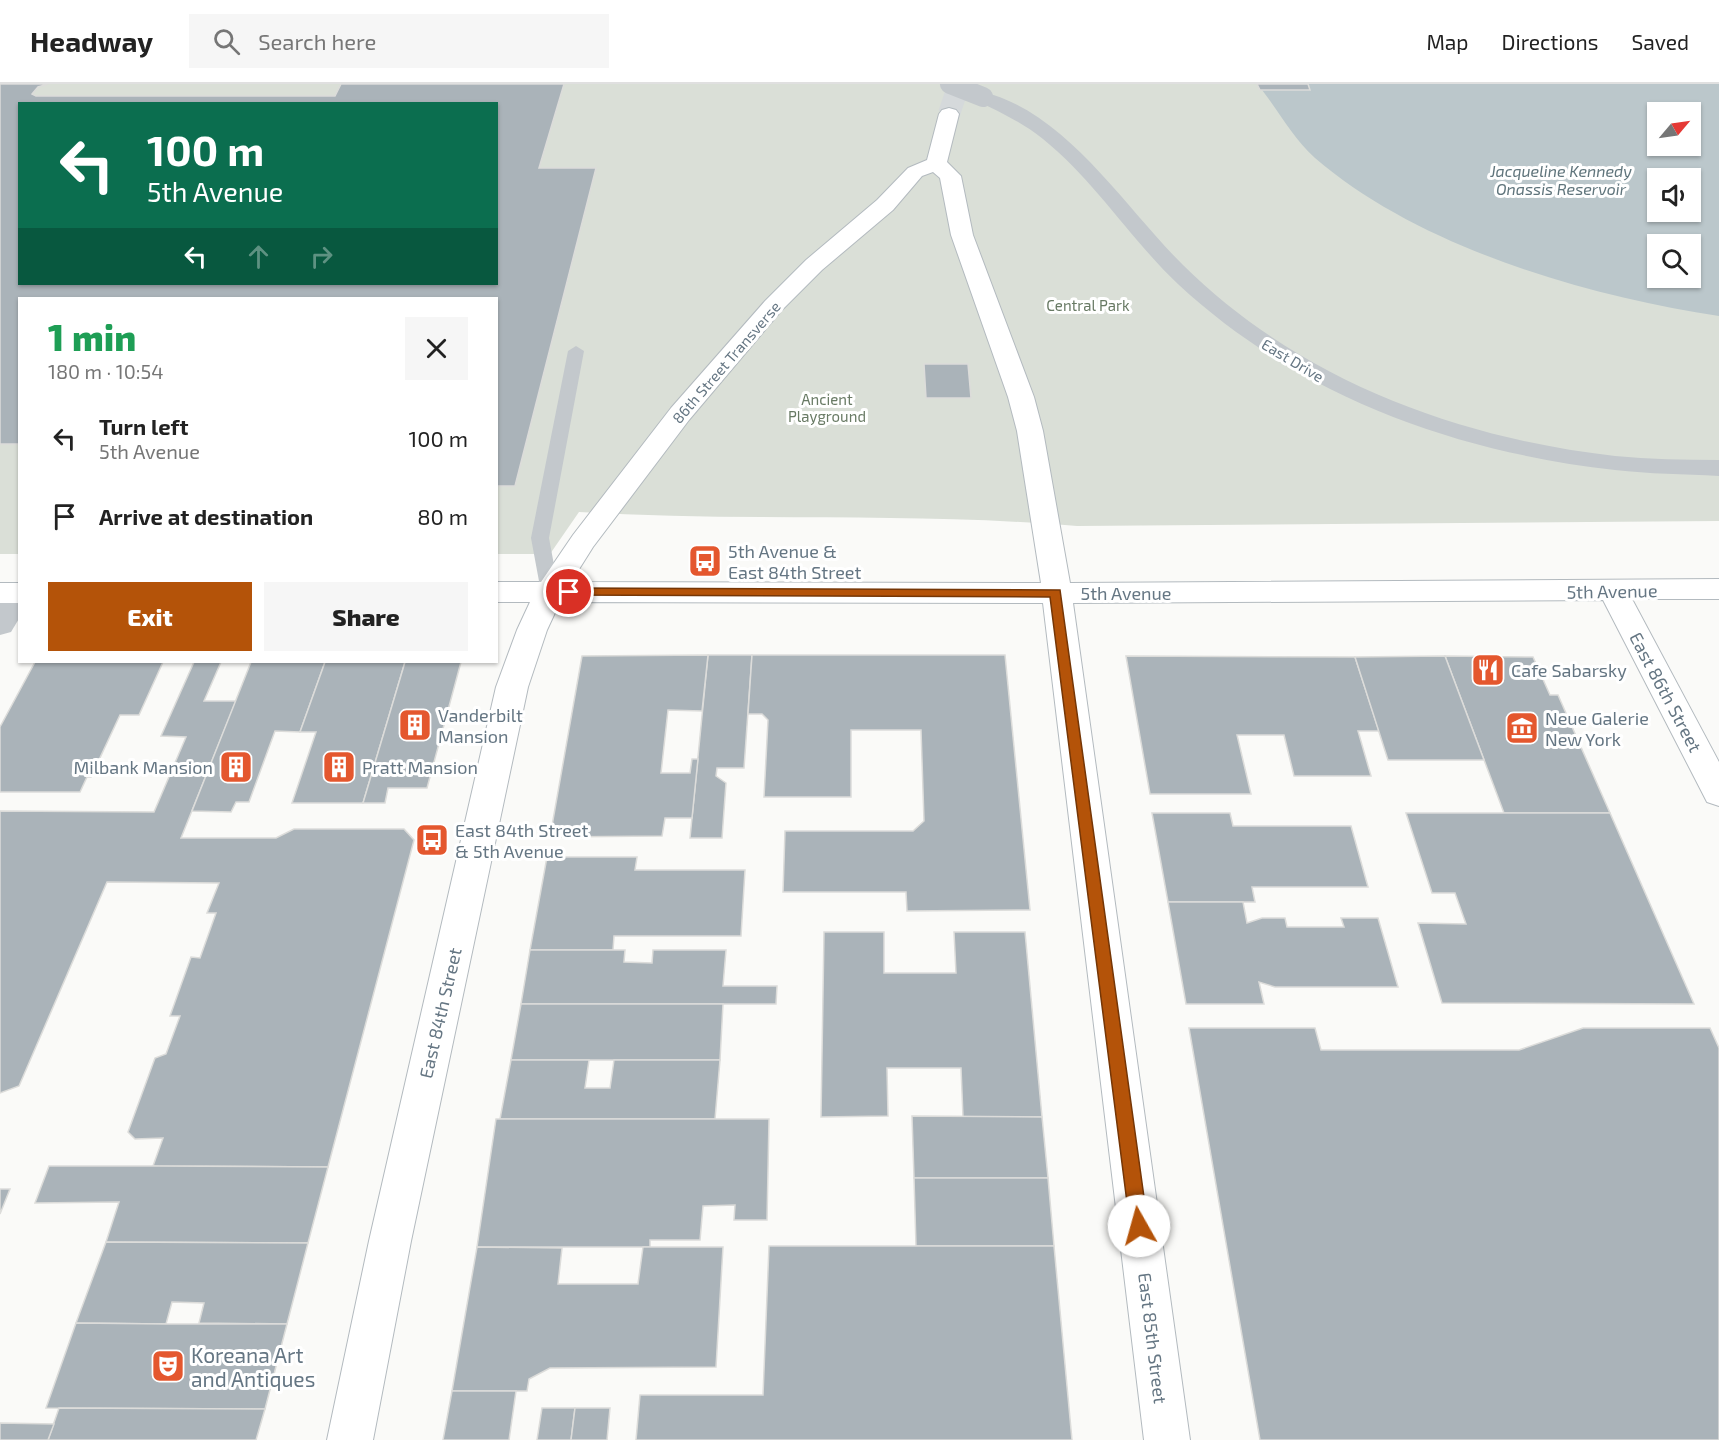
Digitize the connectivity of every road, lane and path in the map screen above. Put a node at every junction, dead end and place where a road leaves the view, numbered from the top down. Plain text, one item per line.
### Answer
1 (950, 84) edge
2 (949, 114) tunnel mouth
3 (936, 164) junction
4 (576, 351) dead end
5 (1719, 468) edge
6 (1719, 590) edge
7 (1613, 591) junction
8 (498, 592) edge
9 (549, 592) junction
10 (0, 593) edge
11 (18, 593) edge
12 (1056, 593) junction
13 (18, 595) edge
14 (0, 625) edge
15 (1719, 793) edge
16 (350, 1440) edge
17 (1167, 1440) edge

1 - 5 street, East Drive, bridge
2 - 3 main road
3 - 9 main road, 86th Street Transverse
3 - 12 main road
4 - 9 lane
6 - 7 main road, 5th Avenue
7 - 12 main road, 5th Avenue
7 - 15 main road, East 86th Street
8 - 9 main road, 5th Avenue
9 - 12 main road, 5th Avenue
9 - 16 main road, East 84th Street
10 - 11 main road
12 - 17 main road, East 85th Street
13 - 14 street

